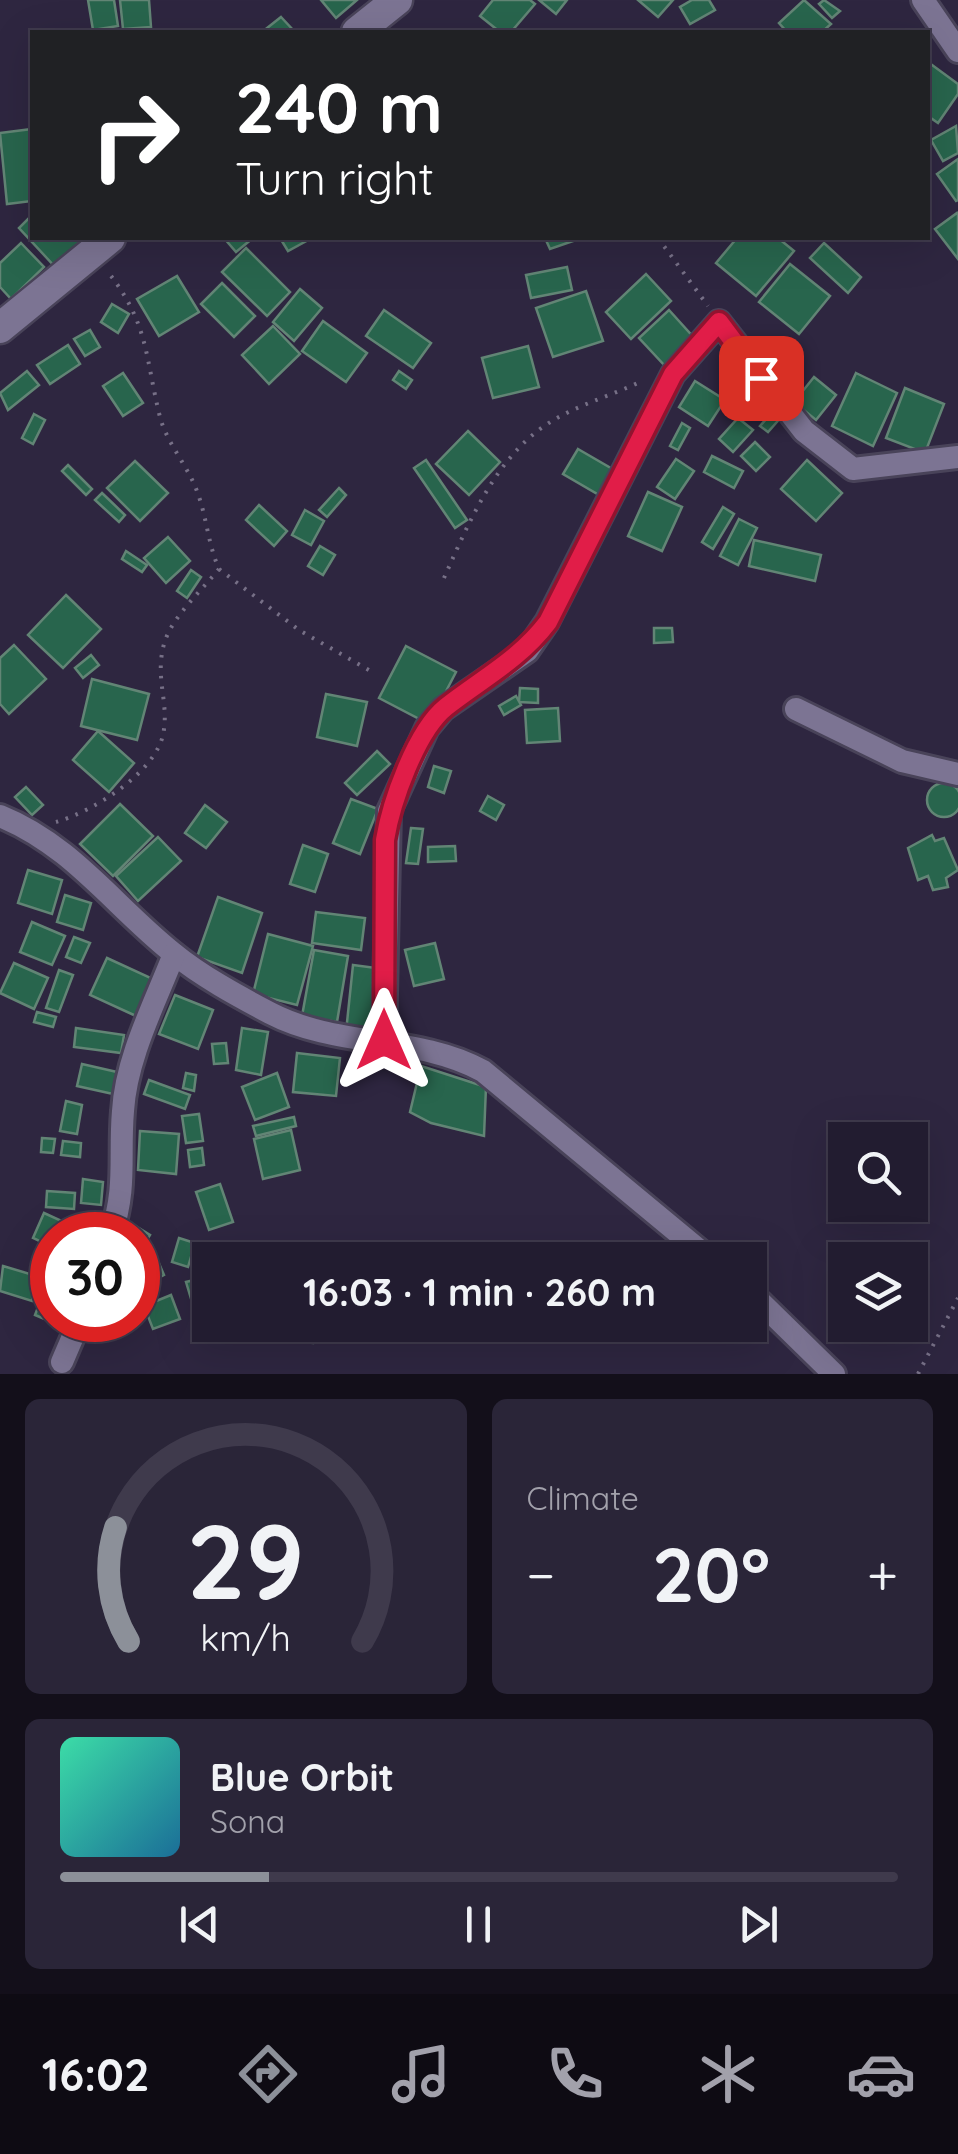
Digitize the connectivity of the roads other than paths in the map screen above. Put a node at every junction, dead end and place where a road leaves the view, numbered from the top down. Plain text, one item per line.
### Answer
1 (397, 0) edge
2 (923, 0) edge
3 (360, 30) edge
4 (958, 51) edge
5 (101, 245) edge
6 (0, 328) edge
7 (958, 457) edge
8 (796, 708) dead end
9 (958, 774) edge
10 (0, 816) edge
11 (174, 954) junction
12 (384, 1040) junction
13 (116, 1212) edge
14 (689, 1242) edge
15 (767, 1309) edge
16 (71, 1342) edge
17 (62, 1362) dead end
18 (834, 1374) edge

1 - 3 main road
2 - 4 street
5 - 6 main road
7 - 12 street
8 - 9 street
10 - 11 street
11 - 12 street
11 - 13 street
12 - 14 street
15 - 18 street
16 - 17 street

